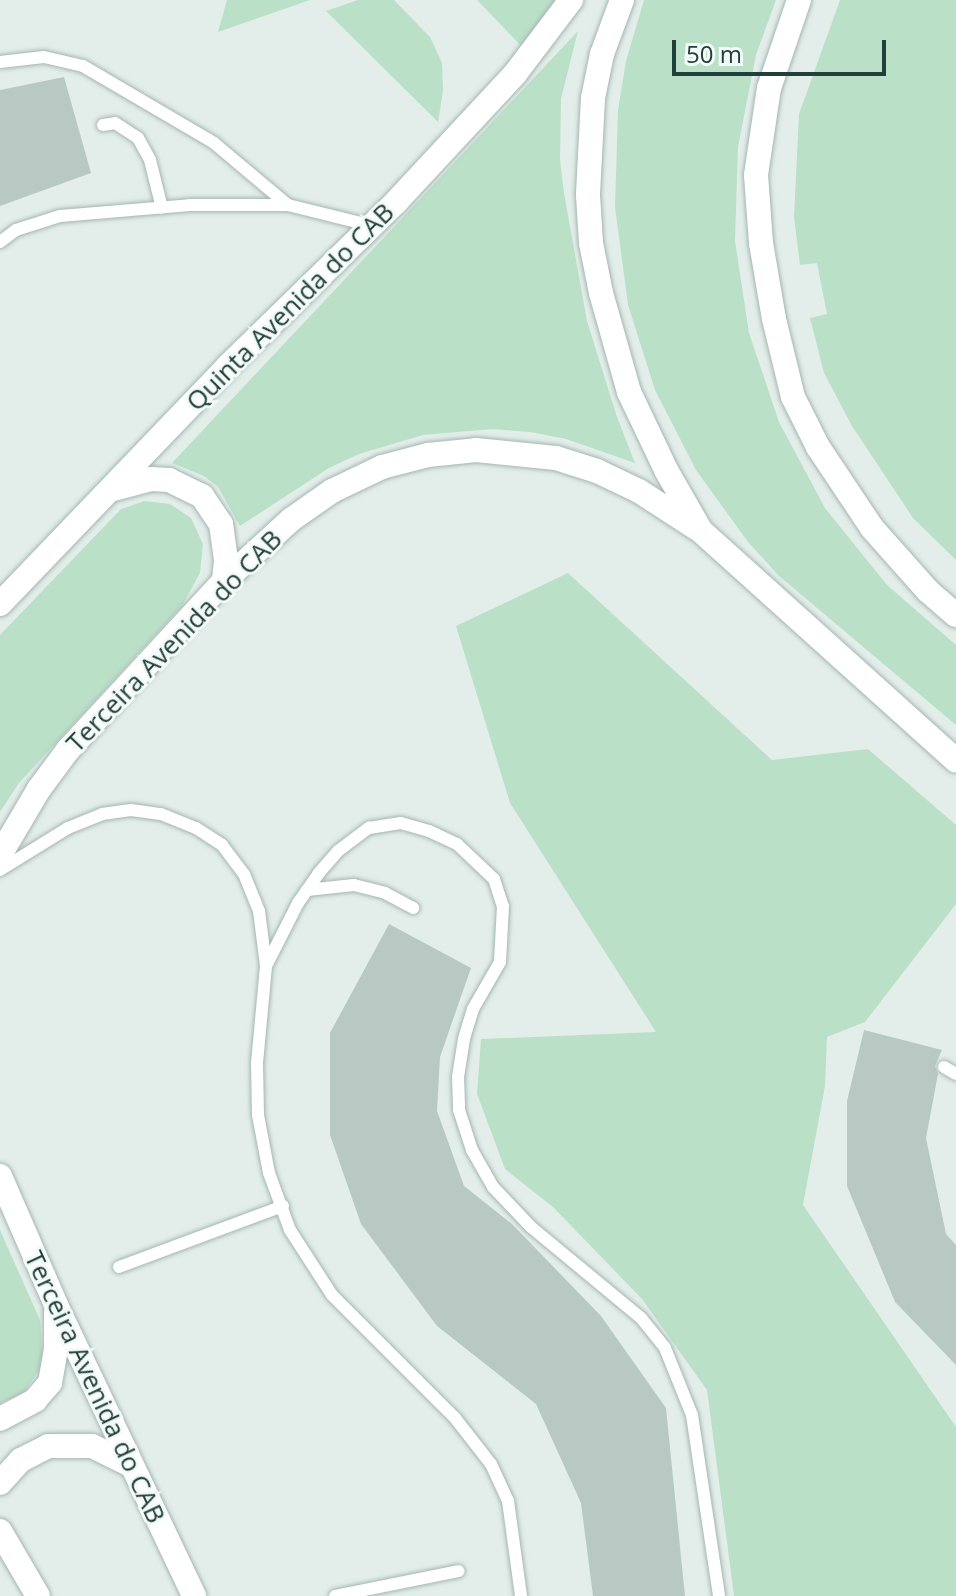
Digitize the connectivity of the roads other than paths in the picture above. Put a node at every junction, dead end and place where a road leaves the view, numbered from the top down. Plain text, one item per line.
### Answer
1 (571, 0) edge
2 (622, 0) edge
3 (799, 0) edge
4 (0, 62) edge
5 (103, 125) dead end
6 (288, 205) junction
7 (162, 208) junction
8 (373, 226) junction
9 (0, 242) edge
10 (108, 491) junction
11 (701, 531) junction
12 (224, 581) junction
13 (0, 604) edge
14 (956, 615) edge
15 (956, 761) edge
16 (0, 855) edge
17 (0, 870) edge
18 (307, 890) junction
19 (413, 908) dead end
20 (266, 966) junction
21 (944, 1067) dead end
22 (956, 1074) edge
23 (0, 1176) edge
24 (283, 1206) junction
25 (119, 1267) dead end
26 (56, 1305) junction
27 (0, 1419) edge
28 (131, 1465) junction
29 (0, 1483) edge
30 (0, 1531) edge
31 (459, 1571) dead end
32 (38, 1596) edge
33 (194, 1596) edge
34 (335, 1596) edge
35 (521, 1596) edge
36 (719, 1596) edge

1 - 8 main road, Quinta Avenida do CAB
2 - 11 main road
3 - 14 main road
4 - 6 lane
5 - 7 lane
6 - 7 lane
6 - 8 lane
7 - 9 lane
8 - 10 main road, Quinta Avenida do CAB
10 - 12 main road
10 - 13 main road, Quinta Avenida do CAB
11 - 12 main road, Terceira Avenida do CAB
11 - 15 main road
12 - 16 main road, Terceira Avenida do CAB
17 - 20 lane
18 - 19 lane
18 - 20 lane
18 - 36 lane
20 - 24 lane
21 - 22 lane
23 - 26 main road, Terceira Avenida do CAB
24 - 25 lane
24 - 35 lane
26 - 27 main road
26 - 28 main road, Terceira Avenida do CAB
28 - 29 main road
28 - 33 main road, Terceira Avenida do CAB
30 - 32 main road
31 - 34 lane

